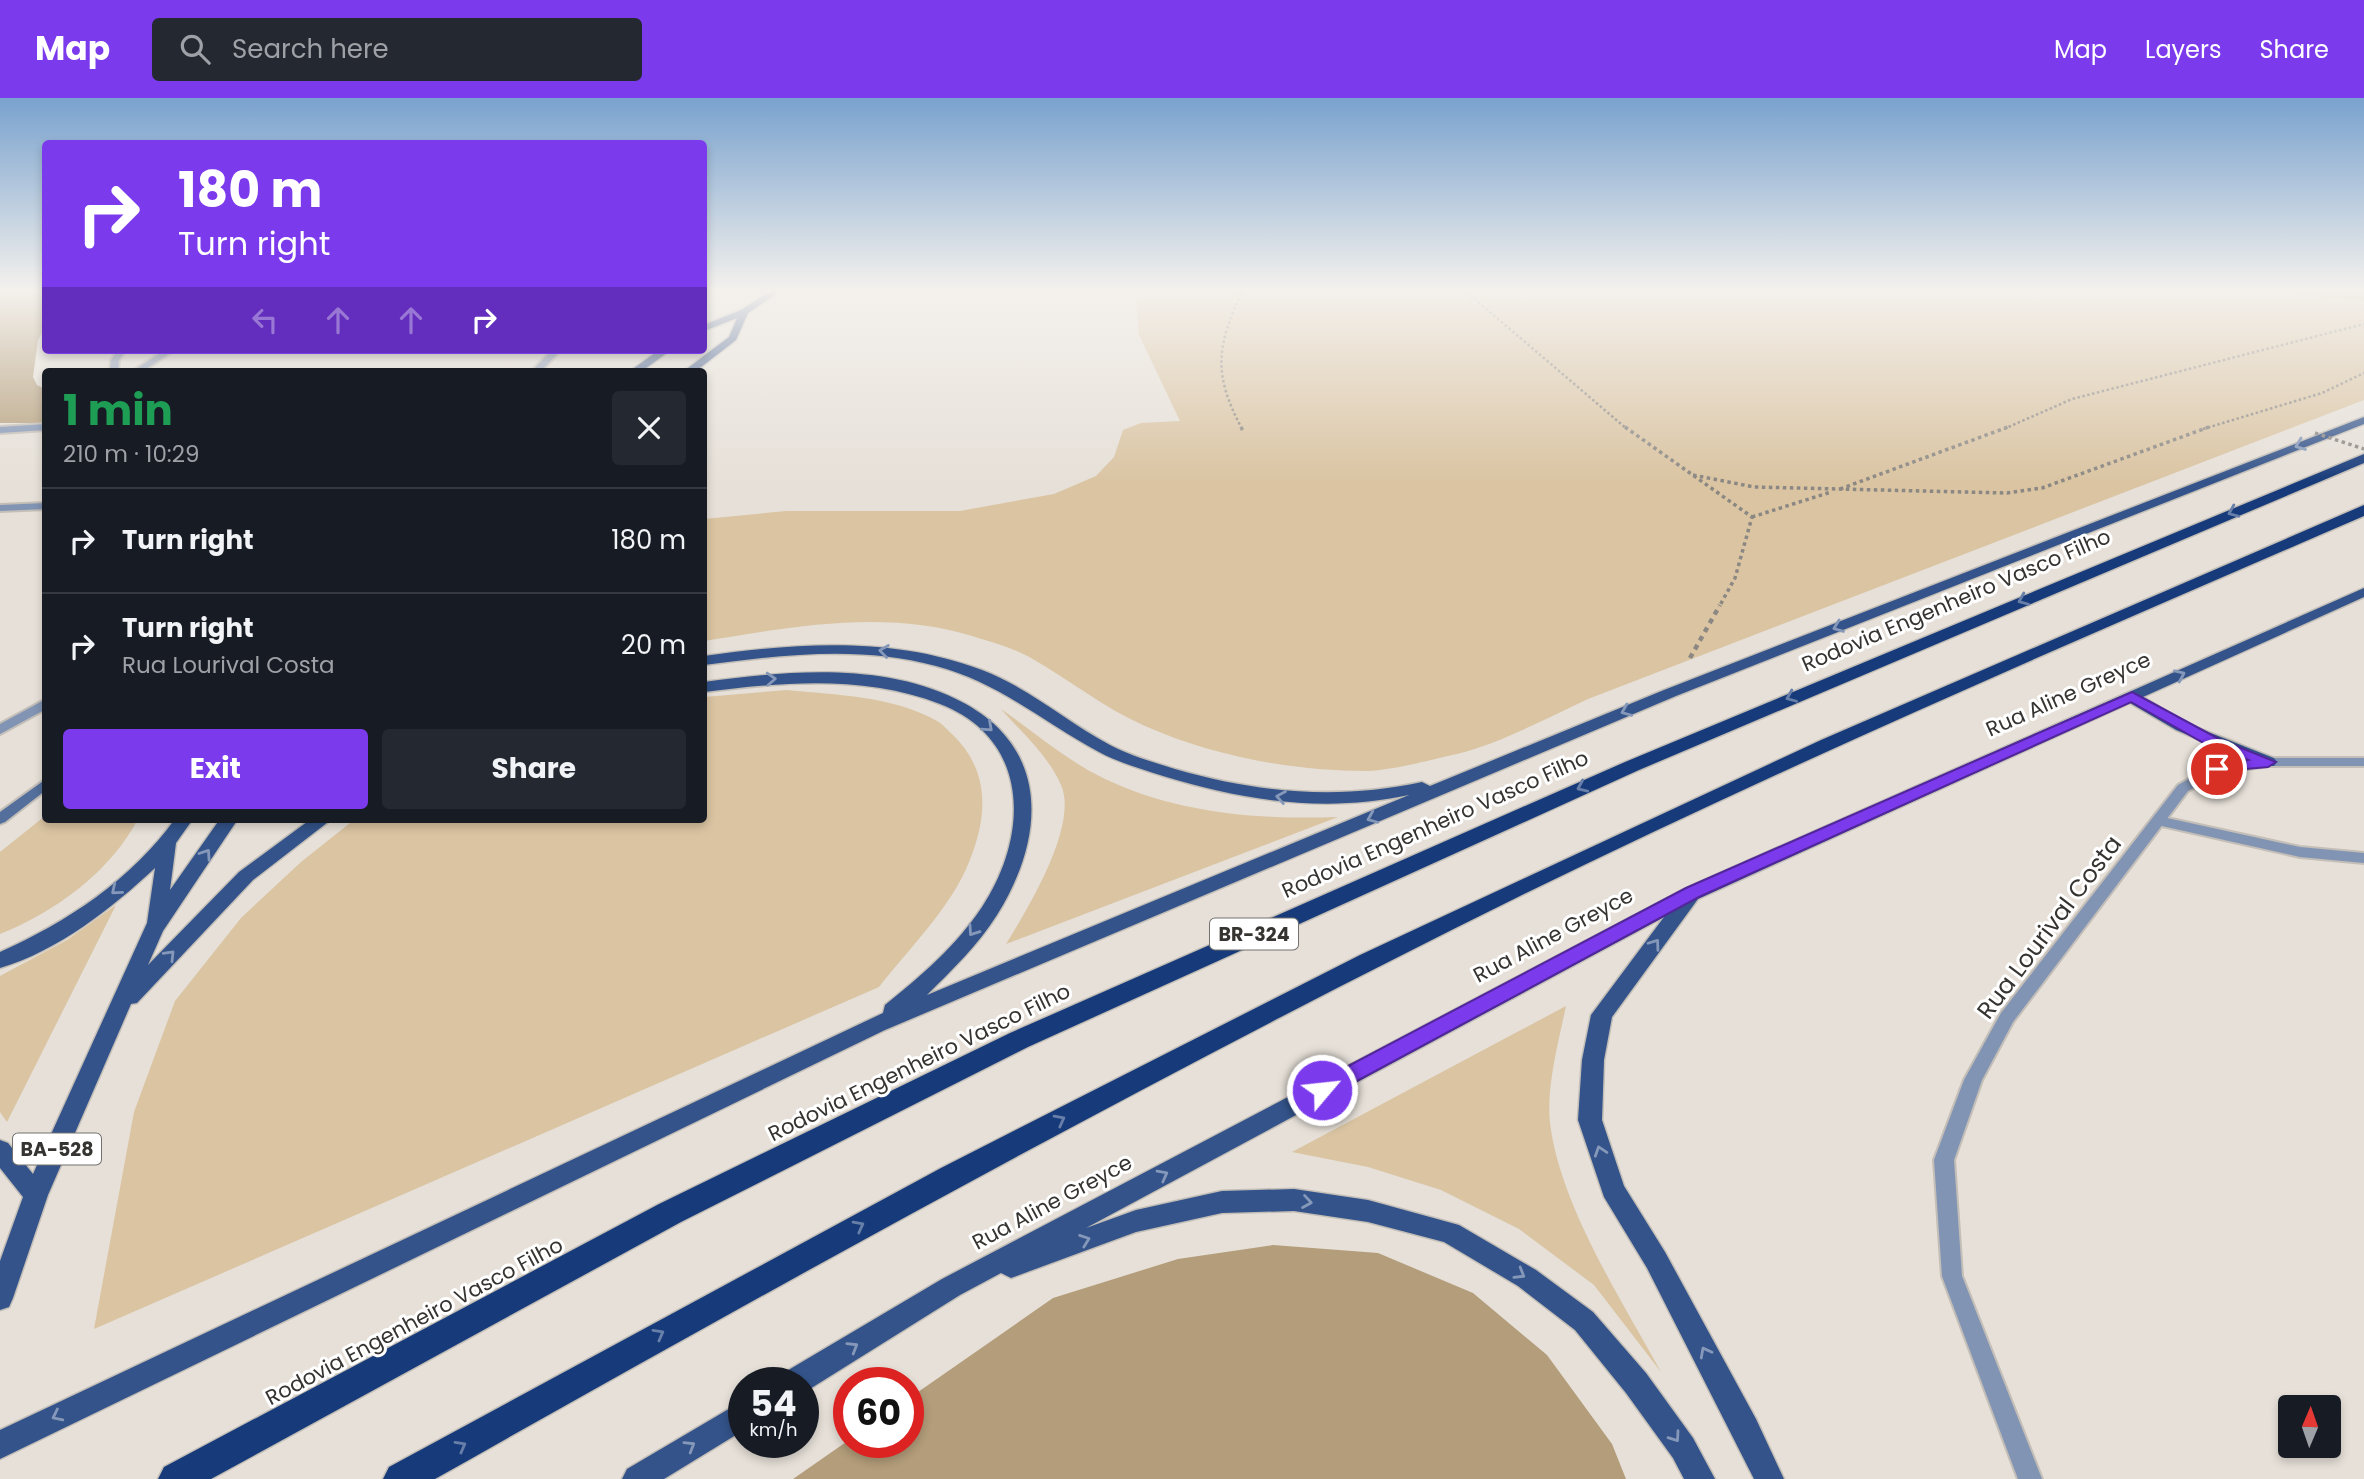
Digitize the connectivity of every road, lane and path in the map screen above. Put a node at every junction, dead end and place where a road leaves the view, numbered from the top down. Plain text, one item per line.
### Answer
1 (712, 353) edge
2 (1220, 353) edge
3 (1538, 353) edge
4 (2249, 353) edge
5 (165, 354) edge
6 (553, 354) edge
7 (660, 354) edge
8 (142, 368) edge
9 (539, 368) edge
10 (639, 368) edge
11 (693, 368) edge
12 (2364, 373) edge
13 (2364, 421) edge
14 (42, 427) edge
15 (0, 430) edge
16 (1244, 433) dead end
17 (2315, 433) dead end
18 (2364, 449) edge
19 (2364, 458) edge
20 (1693, 475) junction
21 (1835, 491) junction
22 (42, 506) edge
23 (0, 508) edge
24 (2364, 509) edge
25 (1752, 517) junction
26 (2360, 596) edge
27 (707, 660) edge
28 (707, 687) edge
29 (1670, 693) junction
30 (2132, 696) junction
31 (42, 705) edge
32 (0, 730) edge
33 (2268, 762) junction
34 (2364, 762) edge
35 (1492, 768) junction
36 (42, 786) edge
37 (0, 819) edge
38 (2158, 821) junction
39 (182, 823) edge
40 (226, 823) edge
41 (318, 823) edge
42 (168, 845) junction
43 (2364, 858) edge
44 (1693, 893) junction
45 (154, 929) junction
46 (0, 961) edge
47 (123, 1004) junction
48 (877, 1024) junction
49 (0, 1150) edge
50 (36, 1195) junction
51 (951, 1287) junction
52 (0, 1298) edge
53 (819, 1367) edge
54 (728, 1424) edge
55 (0, 1445) edge
56 (176, 1479) edge
57 (401, 1479) edge
58 (637, 1479) edge
59 (1700, 1479) edge
60 (1769, 1479) edge
61 (2029, 1479) edge

1 - 11 main road
2 - 16 path
3 - 20 path
4 - 21 path
5 - 8 street
6 - 9 street
7 - 10 main road
12 - 21 path
13 -> 29 main road
14 - 15 street
17 - 18 path, bridge
19 -> 56 highway, Rodovia Engenheiro Vasco Filho / BR-324
20 - 21 path
20 - 25 path
21 - 25 path
22 - 23 street
57 -> 24 highway
25 - 29 path
30 -> 26 main road, Rua Aline Greyce
35 -> 27 main road
28 -> 48 main road
29 -> 35 main road
30 - 33 main road
30 - 44 main road, Rua Aline Greyce
31 - 32 street
33 - 34 street, Rua Lourival Costa
33 - 38 street, Rua Lourival Costa
35 -> 48 main road
36 - 37 street
38 - 43 street
38 - 61 street, Rua Lourival Costa
39 - 42 main road
45 -> 40 main road, BA-528
47 -> 41 main road
42 - 45 main road
42 -> 46 main road
51 -> 44 main road, Rua Aline Greyce
60 -> 44 main road
45 - 47 main road, BA-528
47 - 50 main road, BA-528
48 -> 55 main road
49 - 50 main road
50 - 52 main road, BA-528
53 -> 51 main road, Rua Aline Greyce
51 -> 59 main road
58 -> 54 main road

